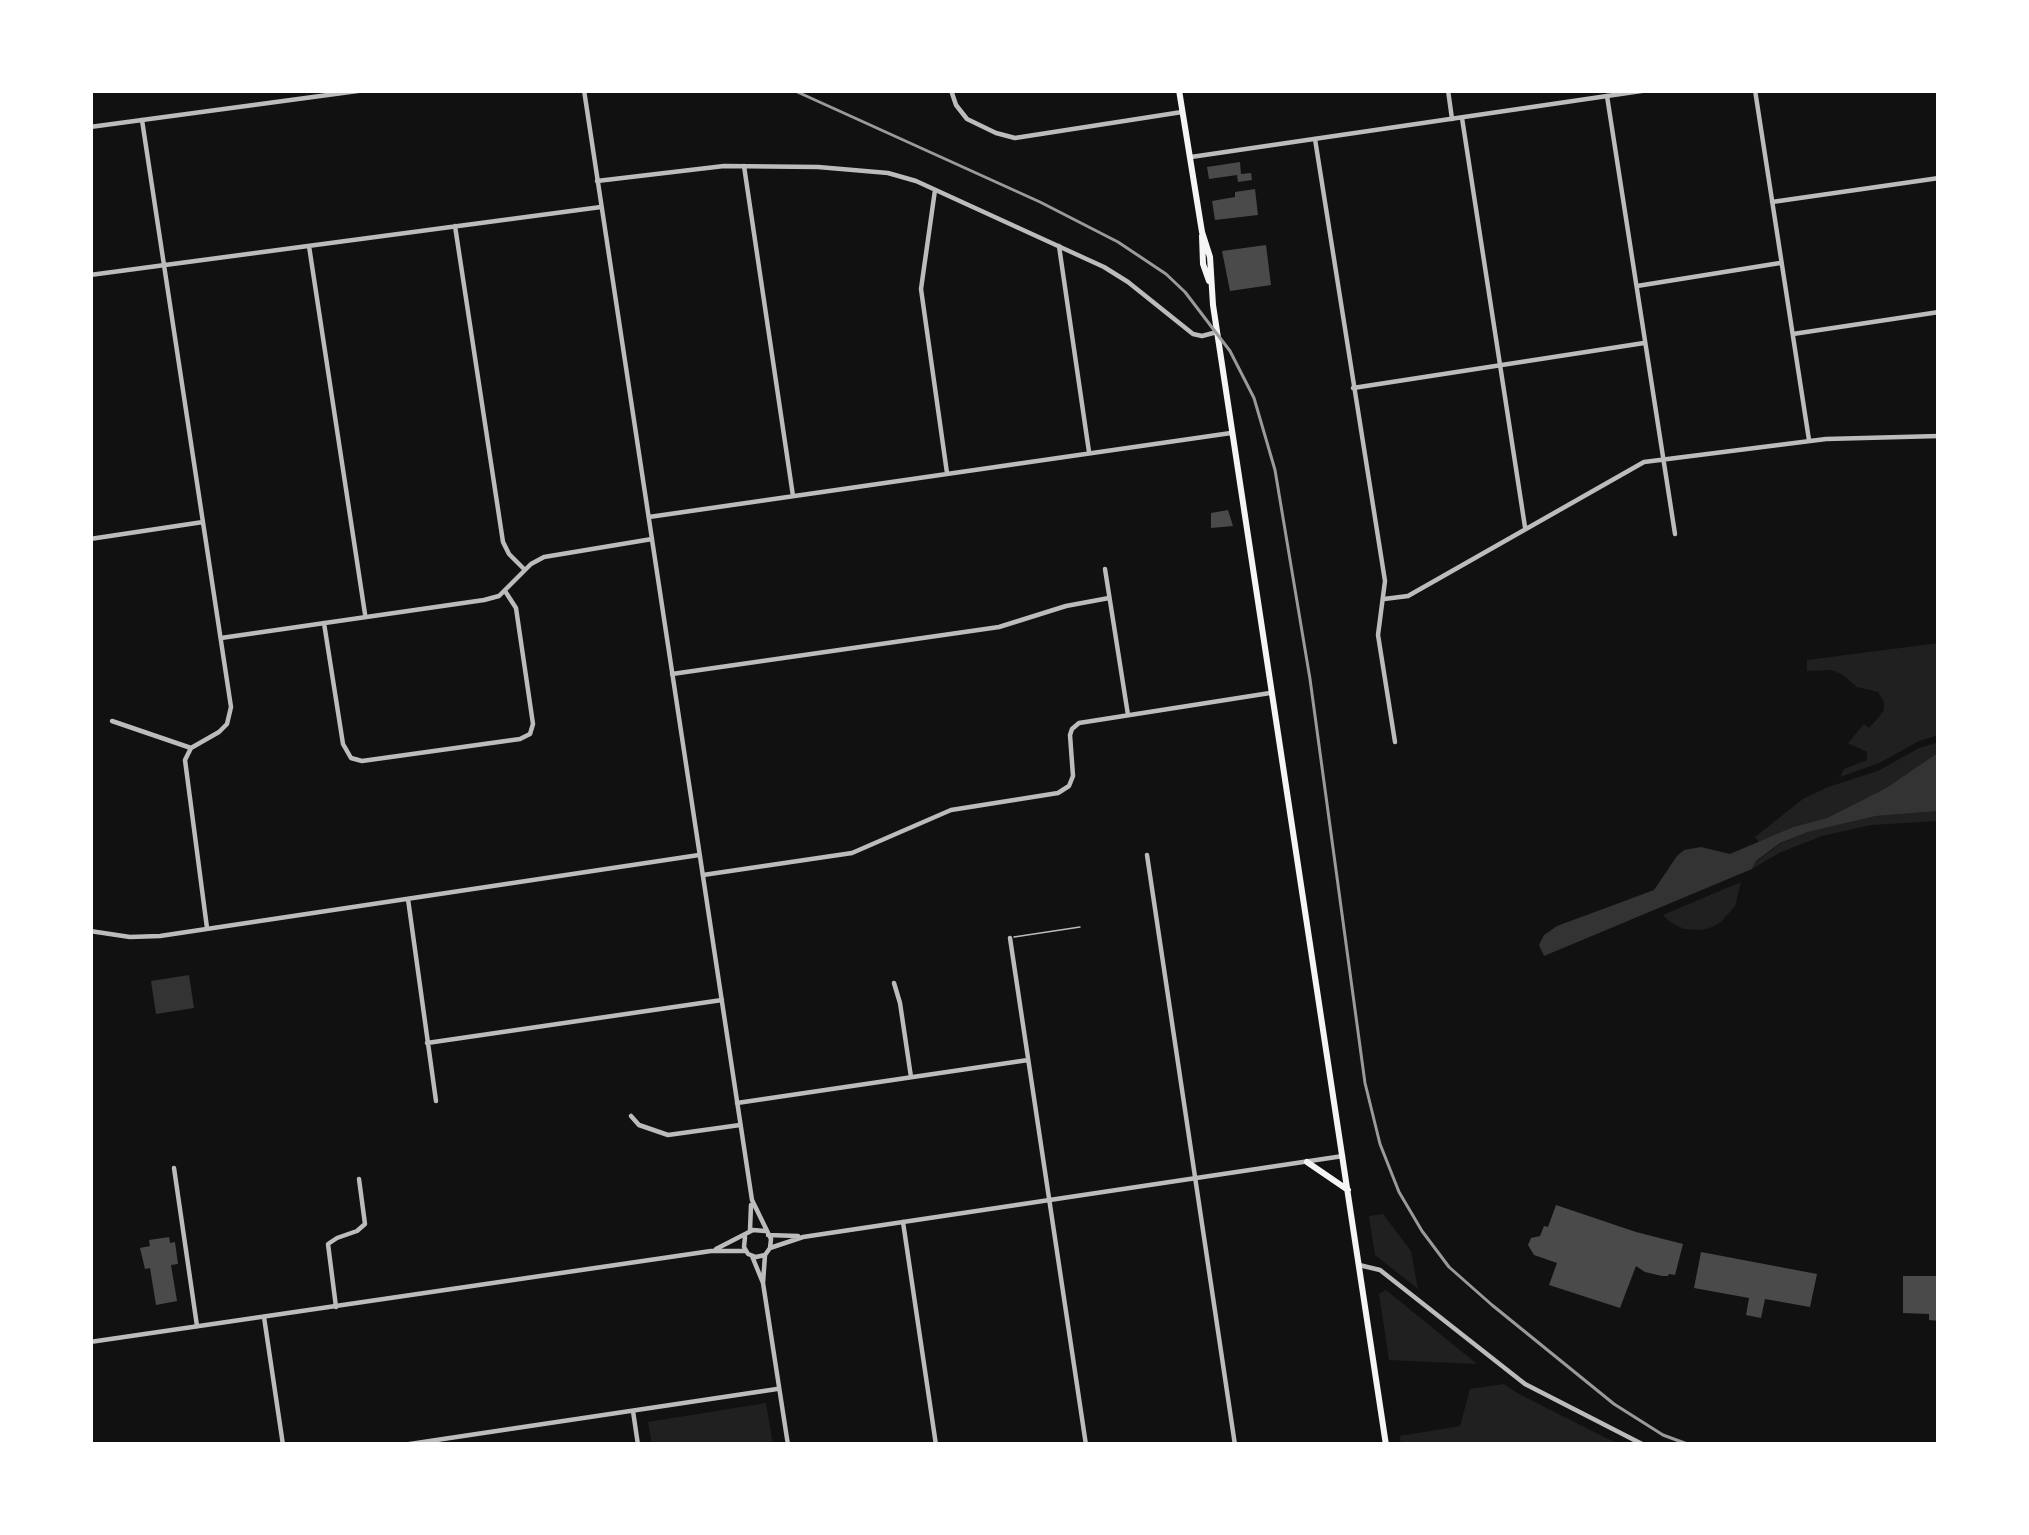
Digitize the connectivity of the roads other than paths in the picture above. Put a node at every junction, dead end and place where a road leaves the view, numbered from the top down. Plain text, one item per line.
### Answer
1 (365, 90) edge
2 (584, 90) edge
3 (951, 90) edge
4 (1179, 90) edge
5 (1448, 90) edge
6 (1648, 90) edge
7 (1755, 90) edge
8 (1602, 94) edge
9 (1183, 112) junction
10 (1462, 118) junction
11 (1452, 119) junction
12 (142, 120) junction
13 (90, 127) edge
14 (1315, 139) junction
15 (1190, 157) junction
16 (744, 166) junction
17 (1939, 178) edge
18 (598, 181) junction
19 (935, 190) junction
20 (1772, 202) junction
21 (601, 207) junction
22 (454, 226) junction
23 (309, 246) junction
24 (1059, 246) junction
25 (1782, 263) junction
26 (163, 266) junction
27 (90, 275) edge
28 (1637, 286) junction
29 (1939, 312) edge
30 (1217, 332) junction
31 (1793, 334) junction
32 (1645, 343) junction
33 (1499, 365) junction
34 (1353, 388) junction
35 (1232, 432) junction
36 (1939, 436) edge
37 (1809, 441) junction
38 (1089, 452) junction
39 (1663, 458) junction
40 (946, 473) junction
41 (794, 496) junction
42 (649, 517) junction
43 (202, 522) junction
44 (1526, 530) junction
45 (1675, 534) dead end
46 (90, 539) edge
47 (652, 539) junction
48 (1105, 569) dead end
49 (526, 570) junction
50 (505, 591) junction
51 (1109, 598) junction
52 (1384, 599) junction
53 (365, 616) junction
54 (324, 623) junction
55 (221, 638) junction
56 (672, 674) junction
57 (1273, 693) junction
58 (1127, 715) junction
59 (112, 721) dead end
60 (1395, 742) dead end
61 (190, 748) junction
62 (699, 855) junction
63 (1147, 855) dead end
64 (703, 874) junction
65 (408, 899) junction
66 (1080, 927) dead end
67 (207, 928) junction
68 (90, 931) edge
69 (1010, 938) joint
70 (894, 983) dead end
71 (722, 1000) junction
72 (427, 1043) junction
73 (1029, 1060) junction
74 (911, 1077) junction
75 (436, 1101) dead end
76 (737, 1103) junction
77 (631, 1116) dead end
78 (740, 1125) junction
79 (1343, 1156) junction
80 (1307, 1162) junction
81 (174, 1168) dead end
82 (358, 1178) dead end
83 (1195, 1178) junction
84 (1348, 1190) junction
85 (1050, 1199) junction
86 (752, 1200) junction
87 (903, 1222) junction
88 (767, 1233) junction
89 (747, 1234) junction
90 (803, 1237) junction
91 (711, 1251) junction
92 (767, 1251) junction
93 (748, 1253) junction
94 (1359, 1265) junction
95 (763, 1282) junction
96 (336, 1306) junction
97 (264, 1317) junction
98 (197, 1326) junction
99 (90, 1342) edge
100 (779, 1389) junction
101 (633, 1411) junction
102 (283, 1445) edge
103 (403, 1445) edge
104 (638, 1445) edge
105 (788, 1445) edge
106 (936, 1445) edge
107 (1086, 1445) edge
108 (1235, 1445) edge
109 (1386, 1445) edge
110 (1645, 1445) edge

1 - 12 street
2 - 18 street
3 - 9 street
4 - 9 main road
5 - 11 street
6 - 8 street
7 - 20 street
8 - 10 street
8 - 28 street
9 - 15 main road
10 - 11 street
10 - 33 street
11 - 14 street
12 - 13 street
12 - 26 street
14 - 15 street
14 - 34 street
15 - 30 main road
16 - 18 street
16 - 19 street
16 - 41 street
17 - 20 street
18 - 21 street
19 - 24 street
19 - 40 street
20 - 25 street
21 - 22 street
21 - 42 street
22 - 23 street
22 - 49 street
23 - 26 street
23 - 53 street
24 - 30 street
24 - 38 street
25 - 28 street
25 - 31 street
26 - 27 street
26 - 43 street
28 - 32 street
29 - 31 street
30 - 35 main road
31 - 37 street
32 - 33 street
32 - 39 street
33 - 34 street
33 - 44 street
34 - 52 street
35 - 38 street
35 - 57 main road
36 - 37 street
37 - 39 street
38 - 40 street
39 - 44 street
39 - 45 street
40 - 41 street
41 - 42 street
42 - 47 street
43 - 46 street
43 - 55 street
44 - 52 street
47 - 49 street
47 - 56 street
48 - 51 street
49 - 50 street
50 - 53 street
50 - 54 street
51 - 56 street
51 - 58 street
52 - 60 street
53 - 54 street
54 - 55 street
55 - 61 street
56 - 62 street
57 - 58 street
57 - 79 main road
58 - 64 street
59 - 61 street
61 - 67 street
62 - 64 street
62 - 65 street
63 - 83 street
64 - 71 street
65 - 67 street
65 - 72 street
66 - 69 lane
67 - 68 street
69 - 73 street
70 - 74 street
71 - 72 street
71 - 76 street
72 - 75 street
73 - 74 street
73 - 85 street
74 - 76 street
76 - 78 street
77 - 78 street
78 - 86 street
79 - 80 street
79 - 84 main road
80 - 83 street
80 - 84 main road
81 - 98 street
82 - 96 street
83 - 85 street
83 - 108 street
84 - 94 main road
85 - 87 street
85 - 107 street
86 - 88 street
86 - 89 street
87 - 90 street
87 - 106 street
88 - 89 street
88 - 90 street
88 - 92 street
89 - 91 street
89 - 93 street
90 - 92 street
91 - 93 street
91 - 96 street
92 - 93 street
92 - 95 street
93 - 95 street
94 - 109 main road
94 - 110 street
95 - 100 street
96 - 97 street
97 - 98 street
97 - 102 street
98 - 99 street
100 - 101 street
100 - 105 street
101 - 103 street
101 - 104 street

